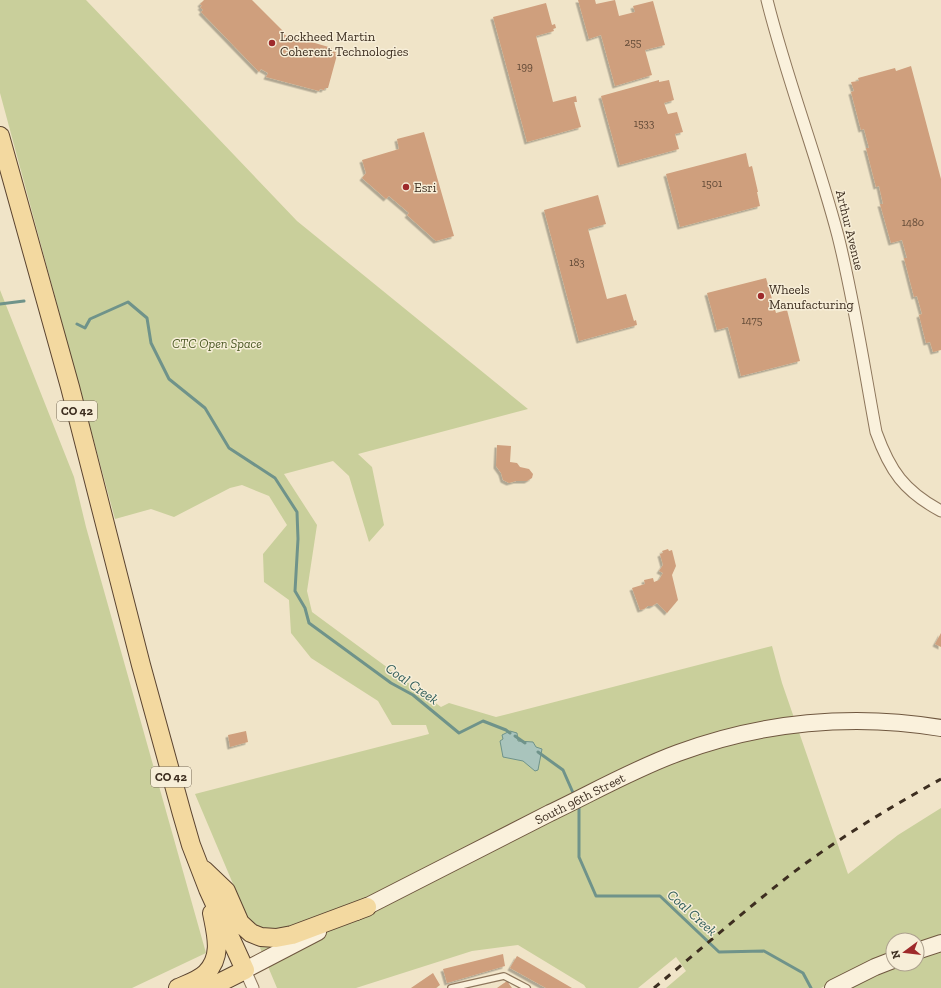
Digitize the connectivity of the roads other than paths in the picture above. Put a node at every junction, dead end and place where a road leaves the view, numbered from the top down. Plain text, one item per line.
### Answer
1 (767, 0) edge
2 (0, 136) edge
3 (941, 511) edge
4 (941, 728) edge
5 (199, 866) junction
6 (208, 889) junction
7 (367, 907) junction
8 (941, 943) edge
9 (925, 948) edge
10 (885, 963) edge
11 (245, 970) junction
12 (178, 988) edge
13 (208, 988) edge
14 (253, 988) edge
15 (452, 988) edge
16 (527, 988) edge
17 (833, 988) edge

1 - 3 street, Arthur Avenue
2 - 5 main road, CO 42
4 - 7 main road, South 96th Street
5 - 6 main road, CO 42
5 - 7 main road
6 - 11 main road, CO 42
6 - 12 main road
7 - 11 main road, South 96th Street
8 - 9 main road
10 - 17 main road
11 - 13 main road
11 - 14 street
15 - 16 lane

